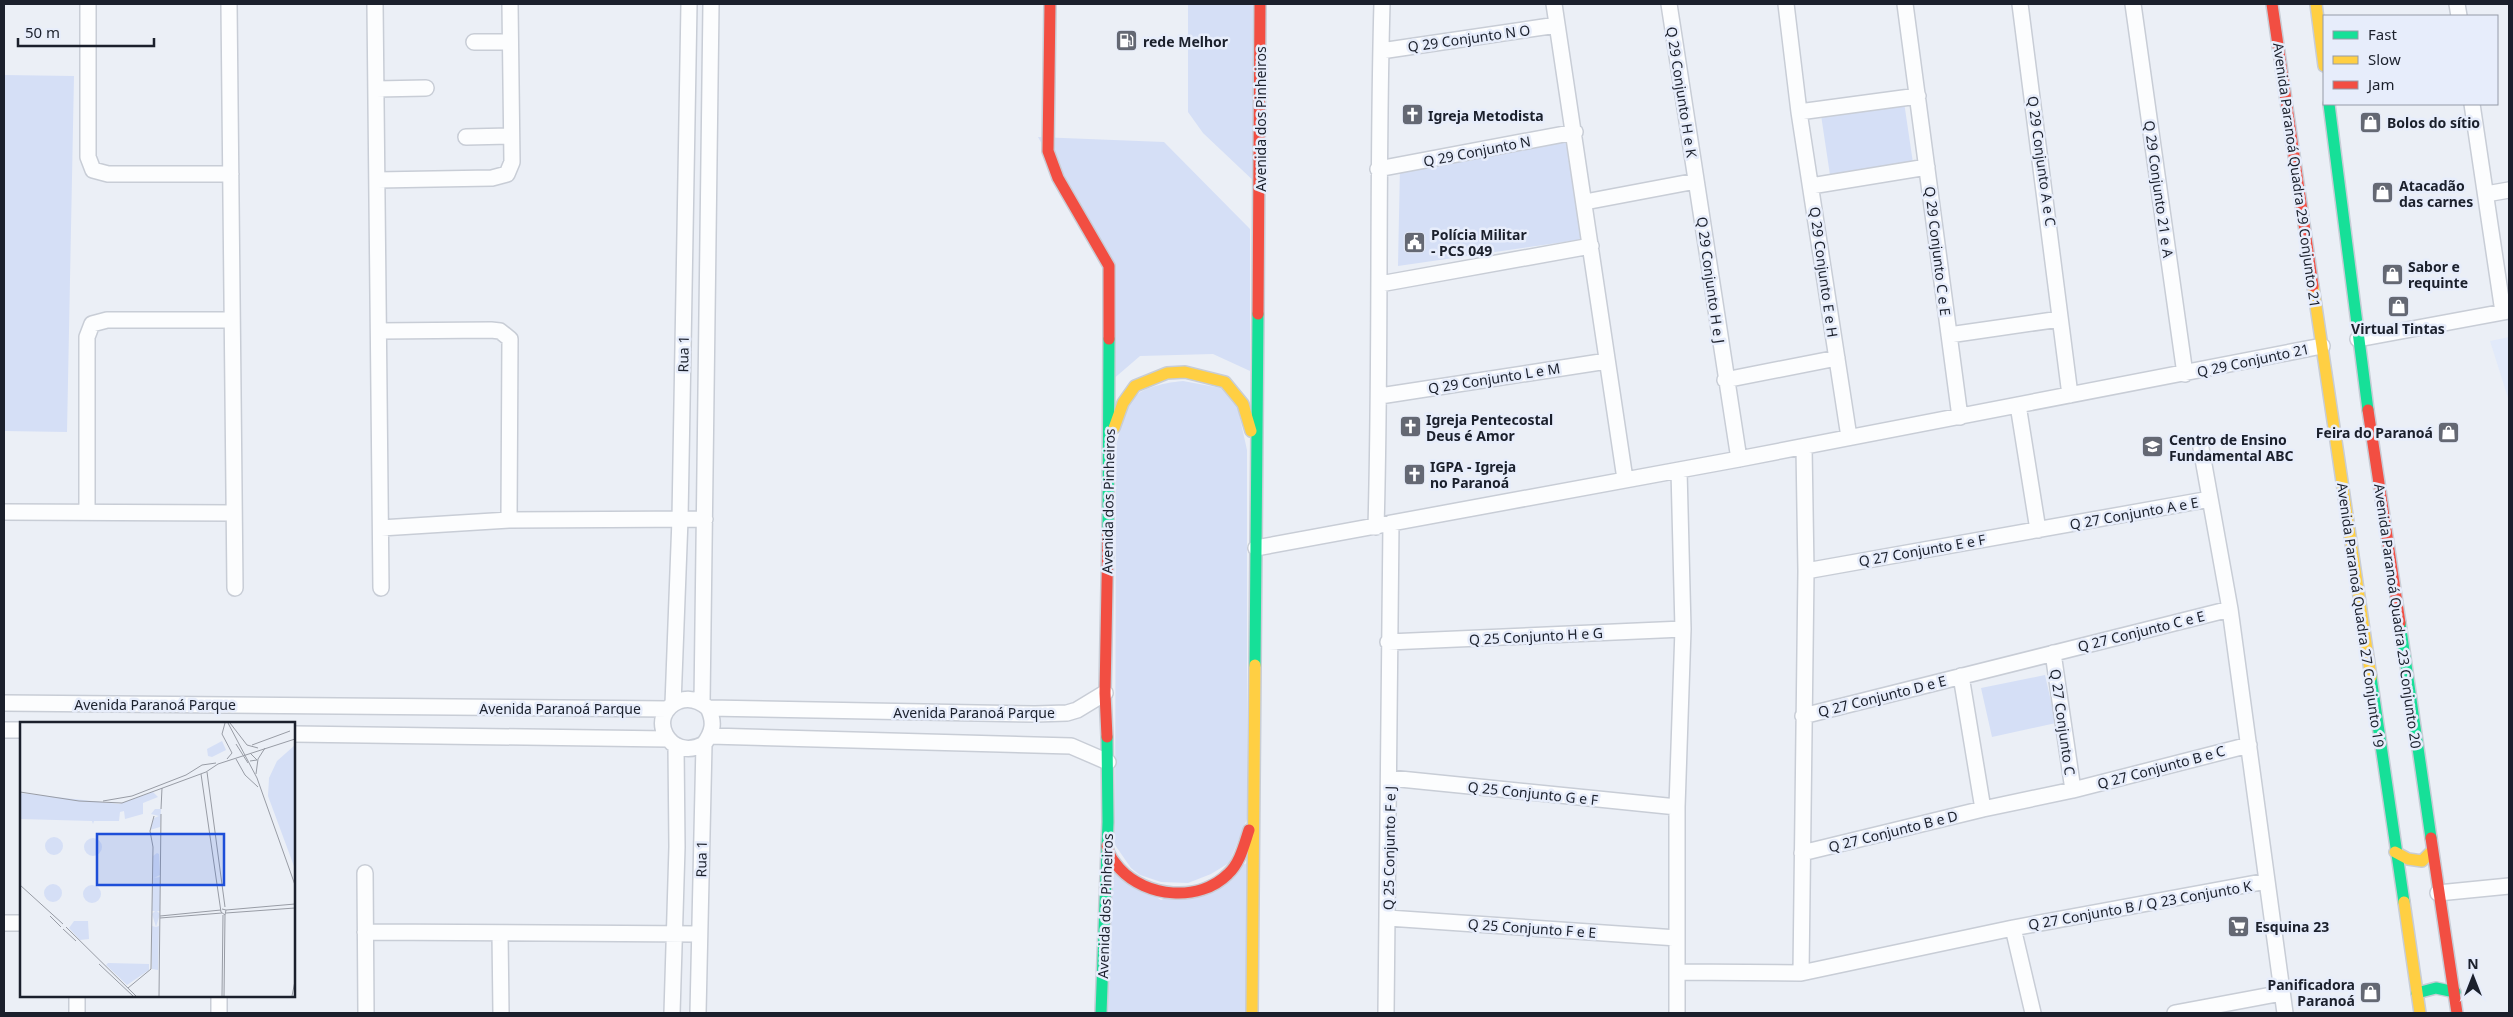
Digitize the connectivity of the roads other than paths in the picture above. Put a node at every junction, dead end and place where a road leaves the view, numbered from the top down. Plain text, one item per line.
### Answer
1 (88, 4) edge
2 (229, 4) edge
3 (375, 4) edge
4 (510, 4) edge
5 (689, 4) edge
6 (711, 4) edge
7 (1050, 4) edge
8 (1260, 4) edge
9 (1382, 4) edge
10 (1554, 4) edge
11 (1669, 4) edge
12 (1786, 4) edge
13 (1905, 4) edge
14 (2020, 4) edge
15 (2133, 4) edge
16 (2272, 4) edge
17 (2316, 4) edge
18 (1558, 25) junction
19 (474, 42) dead end
20 (510, 42) junction
21 (1380, 51) junction
22 (2323, 58) edge
23 (426, 88) dead end
24 (376, 90) junction
25 (1918, 96) junction
26 (2329, 105) edge
27 (2472, 105) edge
28 (1800, 112) junction
29 (1575, 132) junction
30 (511, 136) junction
31 (466, 137) dead end
32 (1927, 167) junction
33 (1378, 169) junction
34 (231, 174) junction
35 (377, 180) junction
36 (1696, 181) junction
37 (1811, 186) junction
38 (2509, 190) edge
39 (2486, 194) junction
40 (1585, 202) junction
41 (1591, 246) junction
42 (1380, 284) junction
43 (2506, 312) edge
44 (2060, 319) junction
45 (232, 320) junction
46 (379, 331) junction
47 (1949, 336) junction
48 (2358, 339) junction
49 (2322, 346) junction
50 (1836, 358) junction
51 (1607, 360) junction
52 (2186, 374) junction
53 (1725, 380) junction
54 (2070, 395) junction
55 (1380, 396) junction
56 (2018, 405) junction
57 (1960, 417) junction
58 (1849, 437) junction
59 (1109, 442) junction
60 (1804, 447) junction
61 (2201, 448) dead end
62 (1257, 449) junction
63 (1739, 459) junction
64 (1679, 470) junction
65 (1625, 479) junction
66 (2379, 484) junction
67 (2342, 486) junction
68 (2356, 496) dead end
69 (2369, 497) dead end
70 (2210, 499) junction
71 (4, 512) edge
72 (87, 512) junction
73 (234, 513) junction
74 (680, 519) junction
75 (705, 519) junction
76 (509, 520) junction
77 (1391, 523) junction
78 (1376, 527) junction
79 (381, 528) junction
80 (2038, 530) junction
81 (2364, 533) dead end
82 (2377, 533) dead end
83 (2387, 539) junction
84 (2351, 545) junction
85 (1256, 548) junction
86 (1806, 571) junction
87 (235, 588) dead end
88 (381, 588) dead end
89 (2230, 609) junction
90 (1683, 629) junction
91 (1388, 642) junction
92 (2053, 653) junction
93 (1961, 676) junction
94 (1105, 693) junction
95 (4, 703) edge
96 (670, 706) junction
97 (705, 706) junction
98 (1803, 716) junction
99 (4, 730) edge
100 (20, 730) edge
101 (295, 734) edge
102 (707, 740) junction
103 (672, 743) junction
104 (2249, 745) junction
105 (1108, 762) junction
106 (1390, 778) junction
107 (2073, 790) junction
108 (1677, 807) junction
109 (1983, 809) junction
110 (1254, 818) junction
111 (1108, 822) junction
112 (2432, 851) junction
113 (2395, 852) junction
114 (1802, 853) junction
115 (365, 873) dead end
116 (2268, 881) junction
117 (2509, 886) edge
118 (2438, 893) junction
119 (1388, 918) junction
120 (4, 923) edge
121 (20, 923) edge
122 (2013, 928) junction
123 (365, 932) junction
124 (500, 933) junction
125 (675, 934) junction
126 (699, 934) junction
127 (1676, 938) junction
128 (1677, 972) junction
129 (1801, 974) junction
130 (2455, 992) junction
131 (2282, 993) junction
132 (2417, 993) junction
133 (77, 997) edge
134 (219, 997) edge
135 (77, 1013) edge
136 (219, 1013) edge
137 (366, 1013) edge
138 (501, 1013) edge
139 (672, 1013) edge
140 (698, 1013) edge
141 (1101, 1013) edge
142 (1252, 1013) edge
143 (1386, 1013) edge
144 (1677, 1013) edge
145 (2033, 1013) edge
146 (2175, 1013) edge
147 (2285, 1013) edge
148 (2420, 1013) edge
149 (2457, 1013) edge

1 - 34 street
2 - 34 street
3 - 24 street
4 - 20 street
5 - 74 street, Rua 1
6 - 75 street, Rua 1
7 - 59 street, Avenida dos Pinheiros
8 - 62 street, Avenida dos Pinheiros
9 - 21 street
10 - 18 street
11 - 36 street, Q 29 Conjunto H e K
12 - 28 street, Q 29 Conjunto E e H
13 - 25 street, Q 29 Conjunto C e E
14 - 44 street, Q 29 Conjunto A e C
15 - 52 street, Q 29 Conjunto 21 e A
16 - 49 street, Avenida Paranoá Quadra 29 Conjunto 21
17 - 22 street
18 - 21 street, Q 29 Conjunto N O
18 - 29 street
19 - 20 street
20 - 30 street
21 - 33 street
23 - 24 street
24 - 35 street
25 - 28 street
25 - 32 street, Q 29 Conjunto C e E
26 - 48 street, Avenida Paranoá Quadra 23 Conjunto 20
27 - 39 street
28 - 37 street, Q 29 Conjunto E e H
29 - 33 street, Q 29 Conjunto N
29 - 40 street
30 - 31 street
30 - 35 street
32 - 37 street
32 - 47 street, Q 29 Conjunto C e E
33 - 42 street
34 - 45 street
35 - 46 street
36 - 40 street
36 - 53 street, Q 29 Conjunto H e J
37 - 50 street, Q 29 Conjunto E e H
38 - 39 street
39 - 43 street
40 - 41 street
41 - 42 street
41 - 51 street
42 - 55 street
43 - 48 street
44 - 47 street
44 - 54 street, Q 29 Conjunto A e C
45 - 72 street
45 - 73 street
46 - 76 street
46 - 79 street
47 - 57 street, Q 29 Conjunto C e E
48 - 66 street, Avenida Paranoá Quadra 23 Conjunto 20
49 - 52 street, Q 29 Conjunto 21
49 - 67 street, Avenida Paranoá Quadra 27 Conjunto 19
50 - 53 street
50 - 58 street, Q 29 Conjunto E e H
51 - 55 street, Q 29 Conjunto L e M
51 - 65 street
52 - 54 street, Q 29 Conjunto 21
53 - 63 street, Q 29 Conjunto H e J
54 - 56 street, Q 29 Conjunto 21
55 - 78 street
56 - 57 street, Q 29 Conjunto 21
56 - 80 street
57 - 58 street, Q 29 Conjunto 21
58 - 60 street, Q 29 Conjunto 21
59 - 62 street
59 - 94 street, Avenida dos Pinheiros
60 - 63 street, Q 29 Conjunto 21
60 - 86 street
61 - 70 street
62 - 85 street, Avenida dos Pinheiros
63 - 64 street, Q 29 Conjunto 21
64 - 65 street, Q 29 Conjunto 21
64 - 90 street
65 - 77 street, Q 29 Conjunto 21
66 - 69 street
66 - 83 street, Avenida Paranoá Quadra 23 Conjunto 20
67 - 68 street
67 - 84 street, Avenida Paranoá Quadra 27 Conjunto 19
70 - 80 street, Q 27 Conjunto A e E
70 - 89 street, Q 27 Conjunto A e E
71 - 72 street
72 - 73 street
73 - 87 street
74 - 75 street
74 - 76 street
74 - 96 street, Rua 1
75 - 97 street, Rua 1
76 - 79 street
77 - 78 street, Q 29 Conjunto 21
77 - 91 street, Q 25 Conjunto F e J
78 - 85 street, Q 29 Conjunto 21
79 - 88 street
80 - 86 street, Q 27 Conjunto E e F
81 - 84 street
82 - 83 street
83 - 112 street, Avenida Paranoá Quadra 23 Conjunto 20
84 - 113 street, Avenida Paranoá Quadra 27 Conjunto 19
85 - 110 street, Avenida dos Pinheiros
86 - 98 street
89 - 92 street, Q 27 Conjunto C e E
89 - 104 street, Q 27 Conjunto A e E
90 - 91 street, Q 25 Conjunto H e G
90 - 108 street
91 - 106 street, Q 25 Conjunto F e J
92 - 93 street, Q 27 Conjunto C e E
92 - 107 street, Q 27 Conjunto C
93 - 98 street, Q 27 Conjunto D e E
93 - 109 street
94 - 97 street, Avenida Paranoá Parque
94 - 105 street, Avenida dos Pinheiros
95 - 96 street, Avenida Paranoá Parque
96 - 97 street, Avenida Paranoá Parque
96 - 103 street, Rua 1
97 - 102 street, Rua 1
98 - 114 street
99 - 100 street
101 - 103 street, Avenida Paranoá Parque
102 - 103 street
102 - 105 street
102 - 126 street, Rua 1
103 - 125 street, Rua 1
104 - 107 street, Q 27 Conjunto B e C
104 - 116 street, Q 27 Conjunto A e E
105 - 111 street, Avenida dos Pinheiros
106 - 108 street, Q 25 Conjunto G e F
106 - 119 street, Q 25 Conjunto F e J
107 - 109 street, Q 27 Conjunto B e C
108 - 127 street
109 - 114 street, Q 27 Conjunto B e D
110 - 111 street
110 - 142 street, Avenida dos Pinheiros
111 - 141 street, Avenida dos Pinheiros
112 - 113 street
112 - 118 street, Avenida Paranoá Quadra 23 Conjunto 20
113 - 132 street, Avenida Paranoá Quadra 27 Conjunto 19
114 - 129 street
115 - 123 street
116 - 122 street, Q 27 Conjunto B / Q 23 Conjunto K
116 - 131 street, Q 27 Conjunto A e E
117 - 118 street
118 - 130 street, Avenida Paranoá Quadra 23 Conjunto 20
119 - 127 street, Q 25 Conjunto F e E
119 - 143 street, Q 25 Conjunto F e J
120 - 121 street
122 - 129 street, Q 27 Conjunto B / Q 23 Conjunto K
122 - 145 street
123 - 124 street
123 - 137 street
124 - 125 street
124 - 138 street
125 - 126 street
125 - 139 street, Rua 1
126 - 140 street, Rua 1
127 - 128 street
128 - 129 street, Q 27 Conjunto B / Q 23 Conjunto K
128 - 144 street
130 - 132 street
130 - 149 street, Avenida Paranoá Quadra 23 Conjunto 20
131 - 146 street
131 - 147 street, Q 27 Conjunto A e E
132 - 148 street, Avenida Paranoá Quadra 27 Conjunto 19
133 - 135 street
134 - 136 street

